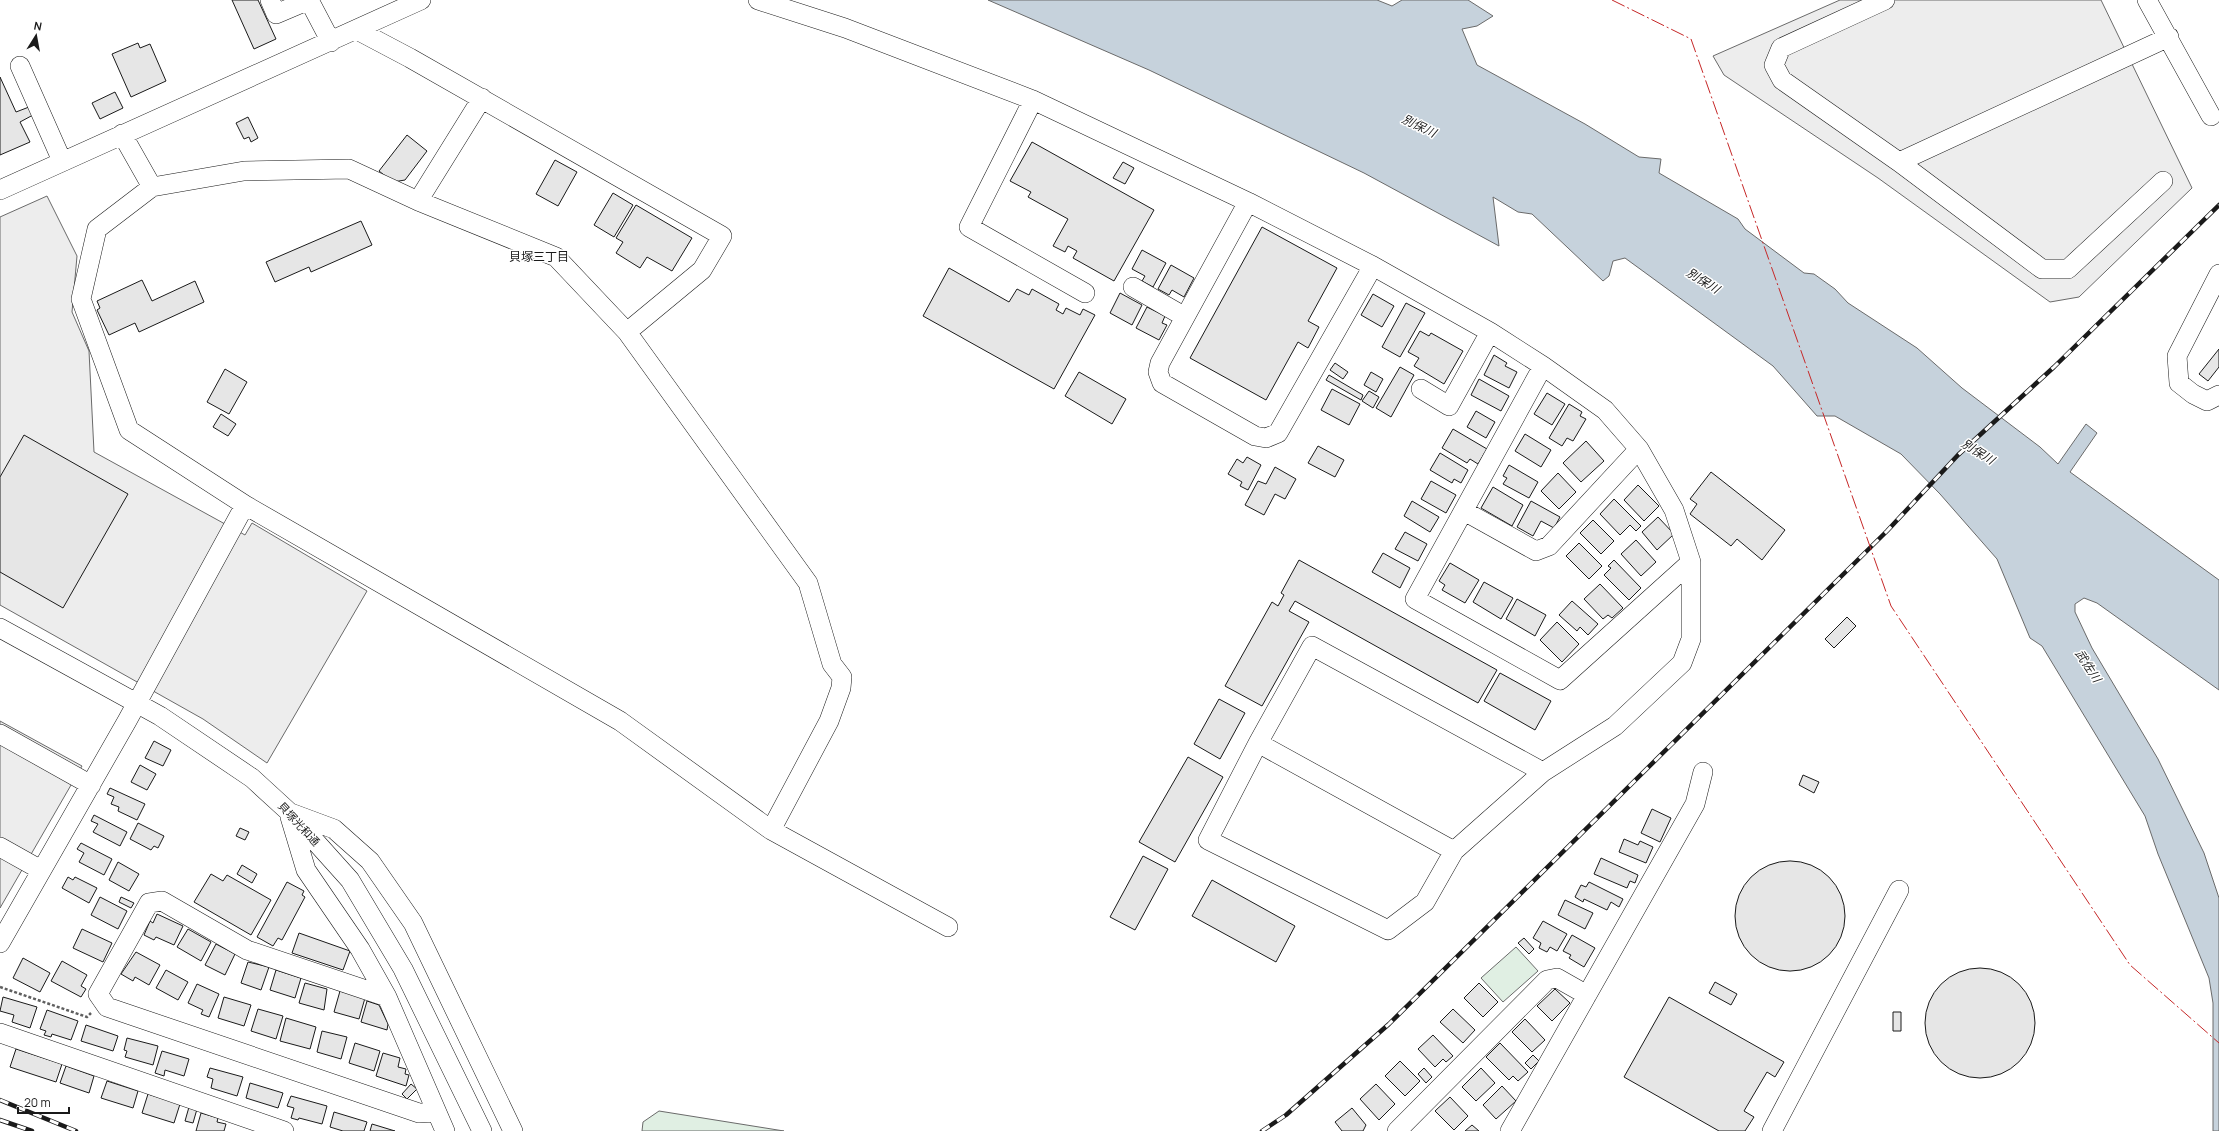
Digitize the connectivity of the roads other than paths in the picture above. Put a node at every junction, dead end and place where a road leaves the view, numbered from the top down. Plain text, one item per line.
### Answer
1 (270, 0) edge
2 (309, 0) edge
3 (421, 0) edge
4 (758, 0) edge
5 (1885, 0) edge
6 (2147, 0) edge
7 (357, 30) junction
8 (2169, 37) junction
9 (331, 42) junction
10 (20, 66) dead end
11 (482, 98) junction
12 (1033, 100) junction
13 (2211, 116) dead end
14 (122, 134) junction
15 (62, 161) junction
16 (1899, 162) junction
17 (2163, 181) dead end
18 (152, 187) junction
19 (0, 190) edge
20 (418, 201) junction
21 (1248, 202) junction
22 (1373, 266) junction
23 (2219, 274) edge
24 (1133, 287) dead end
25 (1085, 293) dead end
26 (1185, 317) junction
27 (627, 332) junction
28 (1490, 332) junction
29 (1544, 366) junction
30 (1421, 389) dead end
31 (2219, 395) edge
32 (1640, 449) junction
33 (246, 505) junction
34 (1464, 511) junction
35 (1691, 562) junction
36 (0, 628) edge
37 (136, 704) junction
38 (0, 734) edge
39 (1258, 744) junction
40 (1543, 772) junction
41 (1703, 772) dead end
42 (91, 785) junction
43 (288, 812) junction
44 (771, 830) junction
45 (0, 847) edge
46 (1454, 850) junction
47 (41, 870) junction
48 (1899, 890) dead end
49 (948, 927) dead end
50 (0, 944) edge
51 (1587, 995) junction
52 (387, 997) junction
53 (0, 1033) edge
54 (436, 1112) junction
55 (284, 1131) edge
56 (445, 1131) edge
57 (482, 1131) edge
58 (513, 1131) edge
59 (1397, 1131) edge
60 (1510, 1131) edge
61 (1772, 1131) edge

1 - 2 street
2 - 9 street
3 - 7 street
4 - 12 street
5 - 16 street
6 - 8 street
7 - 9 street
7 - 11 street
8 - 13 street
8 - 16 street
9 - 14 street
10 - 15 street
11 - 20 street
11 - 27 street
12 - 21 street
12 - 25 street
14 - 15 street
14 - 18 street
15 - 19 street
16 - 17 street
18 - 20 street
18 - 33 street
20 - 27 street
21 - 22 street
21 - 26 street
22 - 26 street
22 - 28 street
23 - 31 street
24 - 26 street
27 - 44 street
28 - 29 street
28 - 30 street
29 - 32 street
29 - 34 street
32 - 34 street
32 - 35 street
33 - 37 street
33 - 44 street
34 - 35 street
35 - 40 street
36 - 37 street, 貝塚光和通
37 - 42 street
37 - 43 street, 貝塚光和通
38 - 42 street
39 - 40 street
39 - 46 street
39 - 46 street
40 - 46 street
41 - 51 street
42 - 47 street
43 - 52 street
43 - 57 street, 貝塚光和通
43 - 58 street
44 - 49 street
45 - 47 street
47 - 50 street
48 - 61 street
51 - 59 street
51 - 60 street
52 - 54 street
52 - 54 street
53 - 55 street
54 - 56 street

